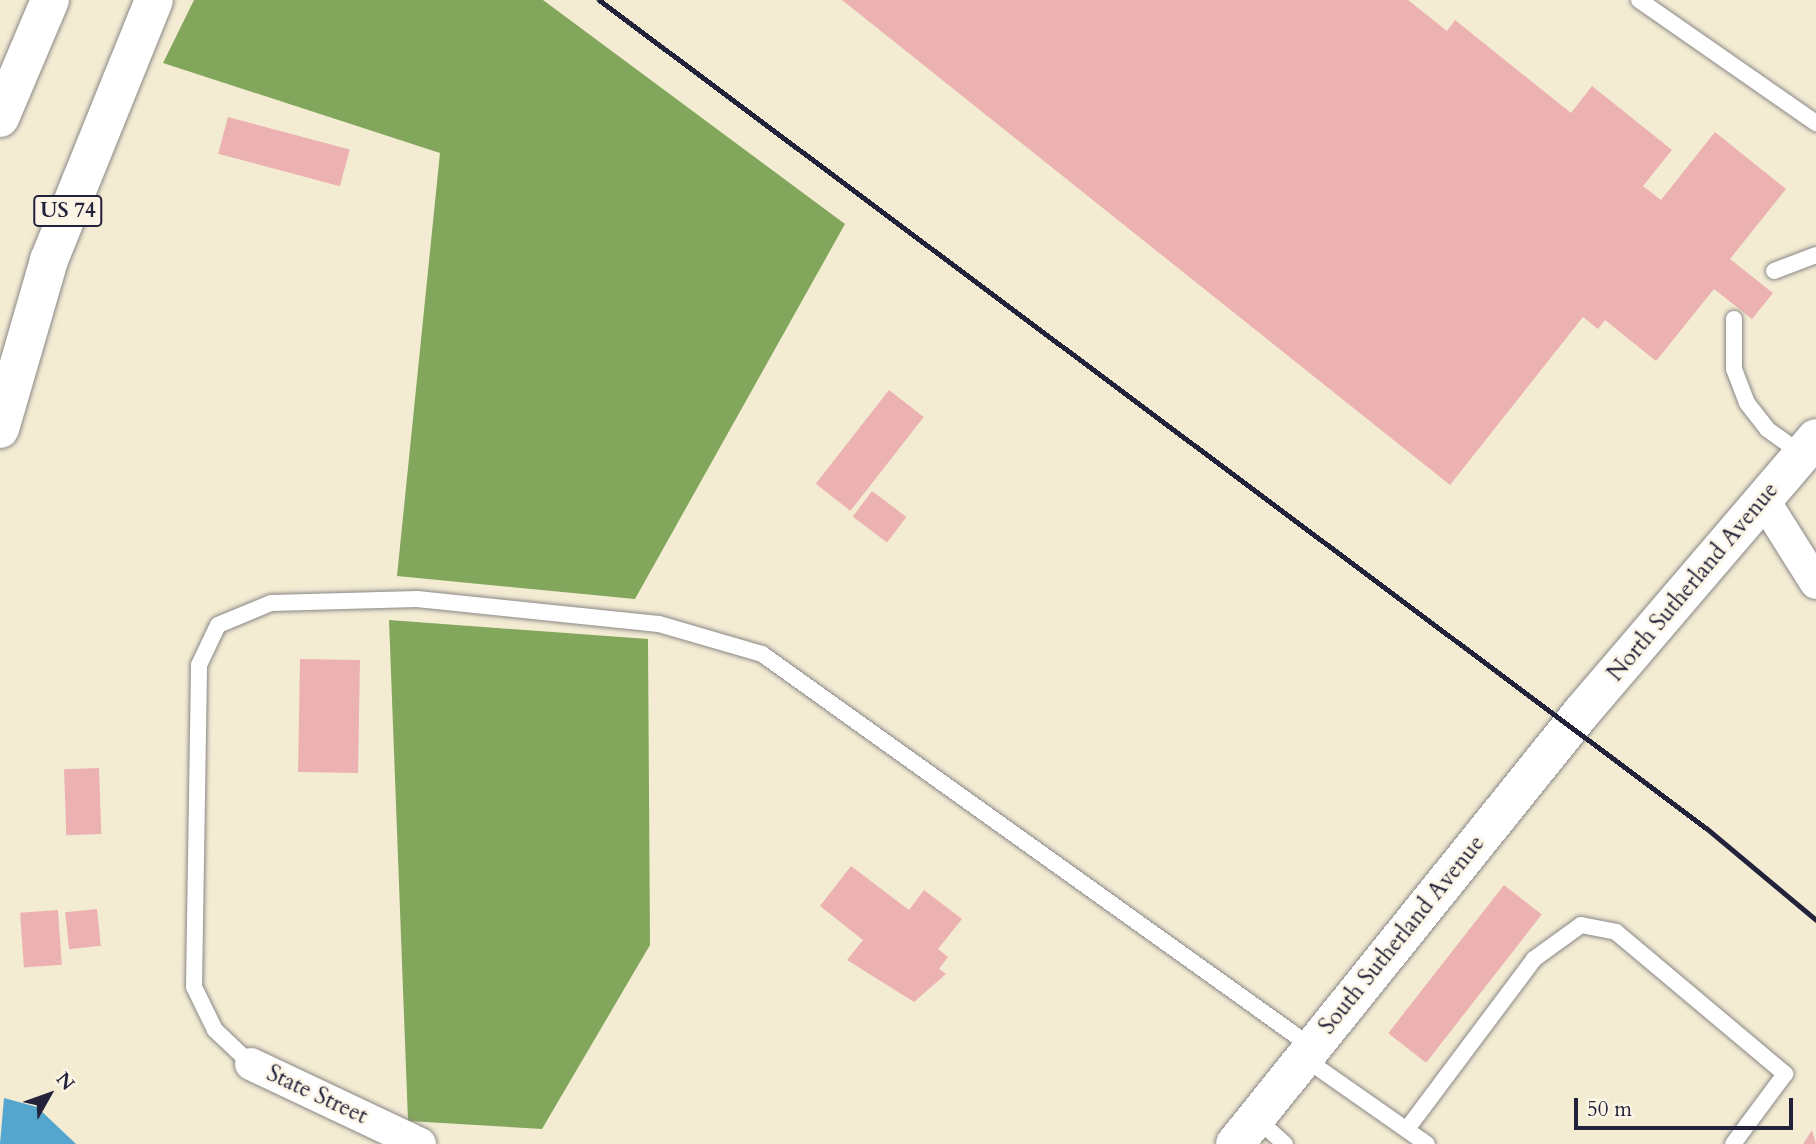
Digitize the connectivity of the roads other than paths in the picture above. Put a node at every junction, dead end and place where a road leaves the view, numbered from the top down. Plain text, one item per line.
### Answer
1 (50, 0) edge
2 (154, 0) edge
3 (1639, 0) edge
4 (0, 118) edge
5 (1816, 123) edge
6 (1816, 255) edge
7 (1774, 271) dead end
8 (1734, 319) dead end
9 (0, 429) edge
10 (1811, 452) edge
11 (1763, 499) junction
12 (1816, 583) edge
13 (1572, 728) joint
14 (1308, 1052) junction
15 (251, 1064) joint
16 (1407, 1129) junction
17 (1246, 1131) edge
18 (420, 1144) edge
19 (1285, 1144) edge
20 (1427, 1144) edge
21 (1733, 1144) edge

1 - 4 main road
2 - 9 main road, US 74
3 - 5 lane
6 - 7 lane
8 - 10 lane
10 - 11 main road, North Sutherland Avenue
11 - 12 street
11 - 13 main road, North Sutherland Avenue
13 - 14 main road, South Sutherland Avenue
14 - 15 lane
14 - 16 lane
14 - 17 main road, South Sutherland Avenue
15 - 18 street, State Street
16 - 20 lane
16 - 21 lane
17 - 19 lane

